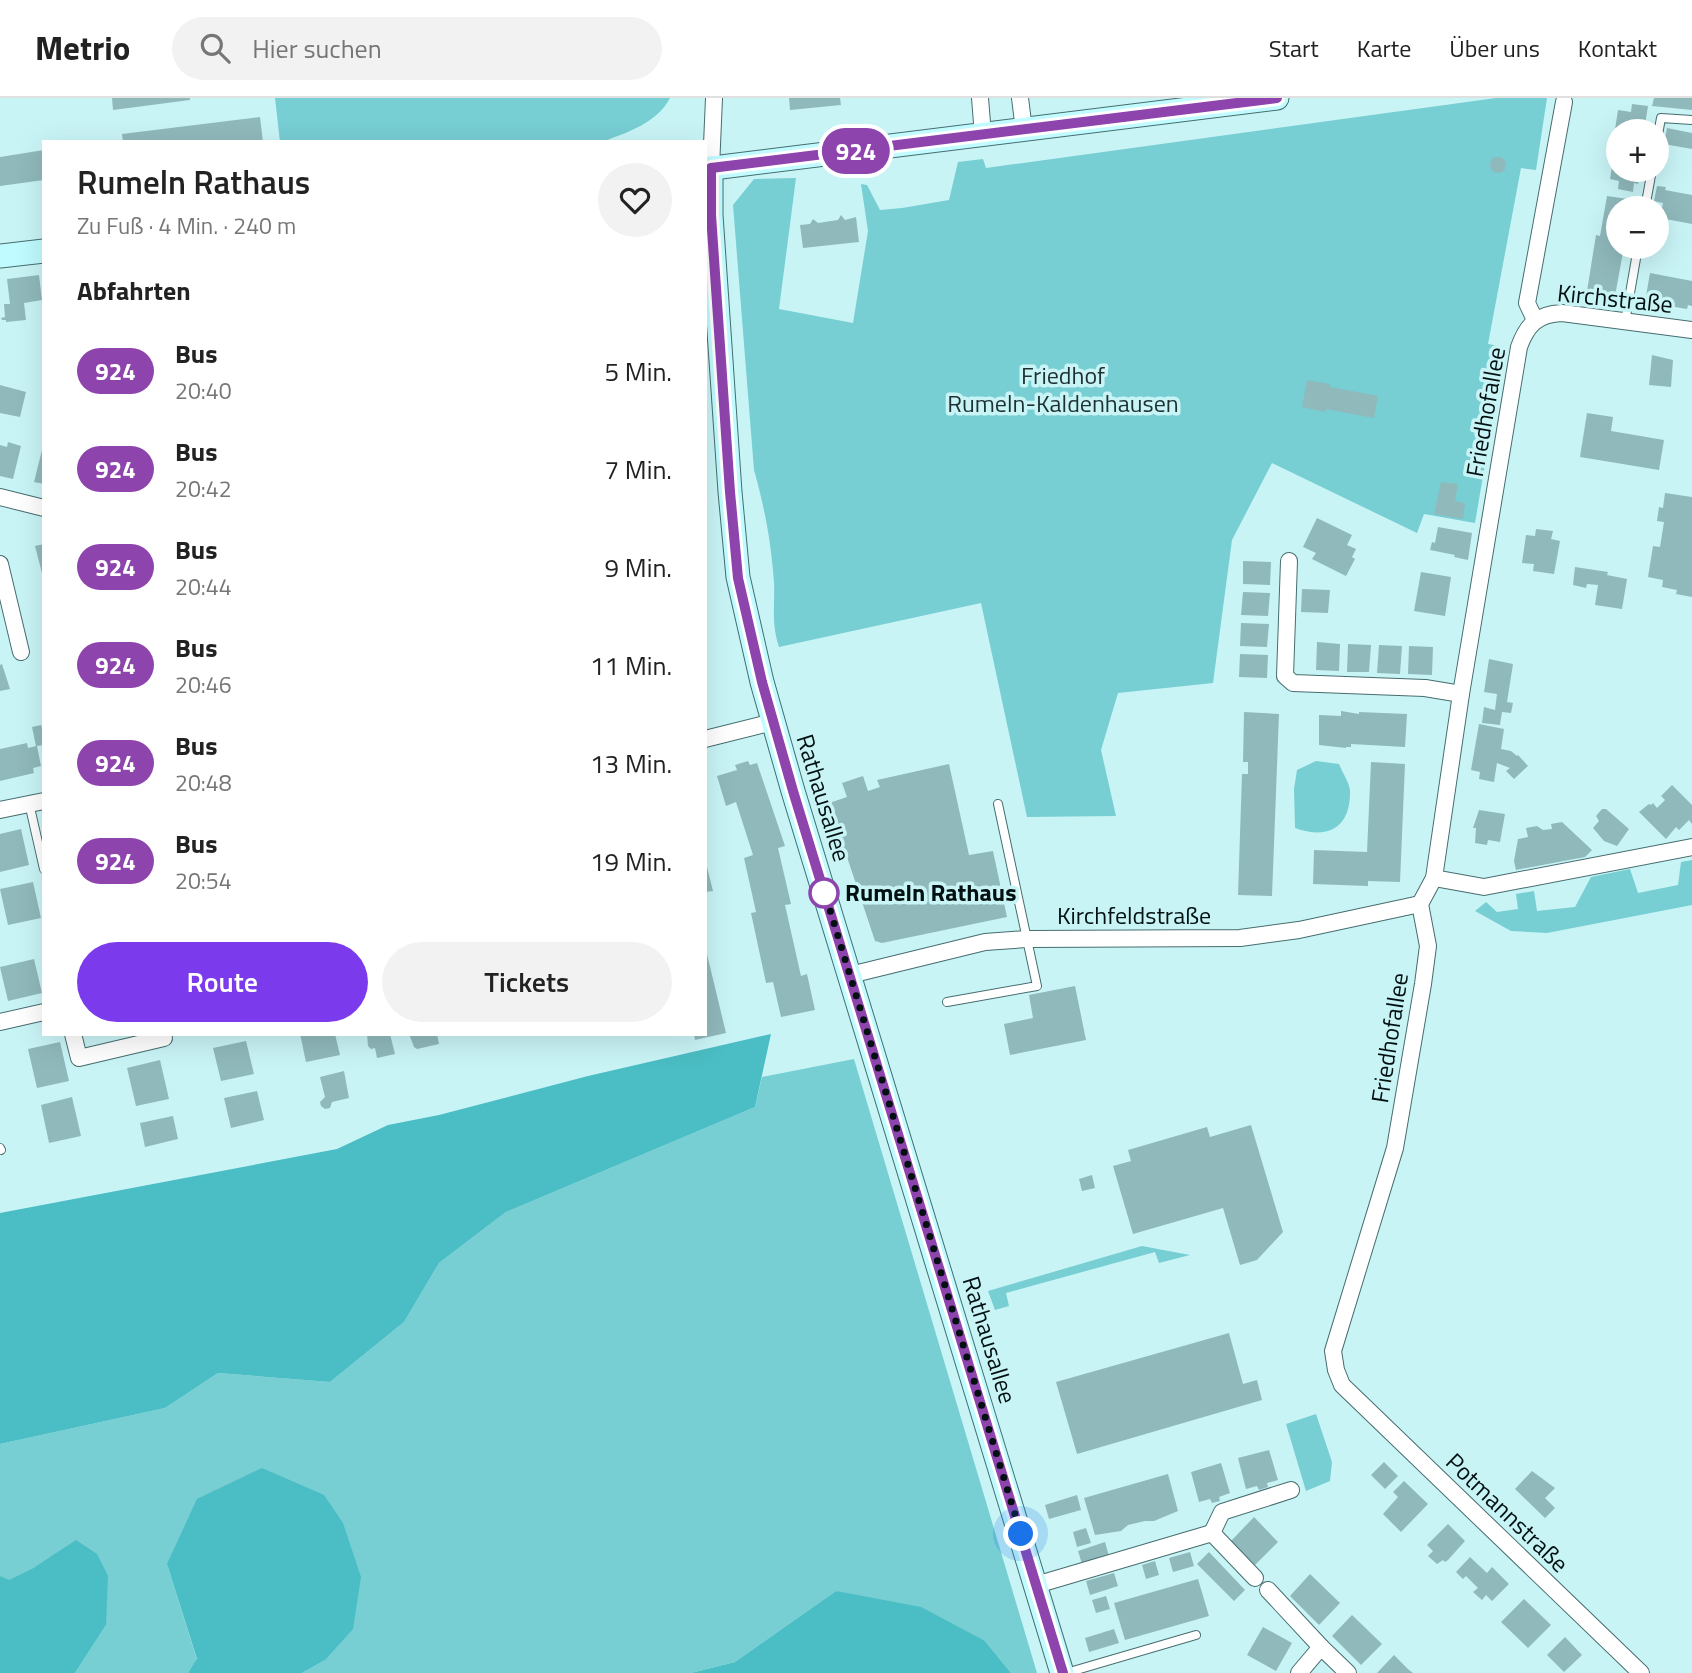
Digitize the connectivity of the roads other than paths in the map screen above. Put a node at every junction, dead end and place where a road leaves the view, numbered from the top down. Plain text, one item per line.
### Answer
1 (714, 98) edge
2 (980, 98) edge
3 (1020, 98) edge
4 (1277, 98) edge
5 (1564, 102) dead end
6 (1661, 119) edge
7 (1692, 120) edge
8 (1024, 130) junction
9 (983, 135) junction
10 (708, 169) edge
11 (42, 251) edge
12 (0, 257) edge
13 (1636, 259) edge
14 (1535, 320) junction
15 (1625, 321) junction
16 (1692, 330) edge
17 (0, 497) edge
18 (42, 508) edge
19 (1289, 561) dead end
20 (0, 564) edge
21 (21, 652) dead end
22 (1461, 694) junction
23 (773, 722) junction
24 (707, 738) edge
25 (36, 802) edge
26 (998, 804) dead end
27 (0, 810) edge
28 (1692, 847) edge
29 (42, 852) edge
30 (1434, 878) junction
31 (1420, 904) junction
32 (1027, 939) junction
33 (850, 975) junction
34 (947, 1002) dead end
35 (42, 1012) edge
36 (0, 1022) edge
37 (74, 1036) edge
38 (165, 1036) edge
39 (1342, 1385) joint
40 (1291, 1490) dead end
41 (1212, 1533) junction
42 (1255, 1578) dead end
43 (1036, 1585) junction
44 (1268, 1590) dead end
45 (1196, 1634) dead end
46 (1321, 1647) junction
47 (1064, 1673) edge
48 (1299, 1673) edge
49 (1348, 1673) edge
50 (1641, 1673) edge

1 - 10 street
2 - 9 street
3 - 8 street
4 - 8 main road
5 - 14 street
6 - 7 lane
8 - 9 main road
9 - 10 main road
10 - 23 main road, Rathausallee
11 - 12 main road
13 - 15 lane
14 - 15 street, Kirchstraße
14 - 22 street, Friedhofallee
15 - 16 street, Kirchstraße
17 - 18 street
19 - 22 street
20 - 21 street
22 - 30 street, Friedhofallee
23 - 24 street
23 - 33 main road, Rathausallee
25 - 27 street
25 - 29 lane
26 - 32 lane
28 - 30 street
30 - 31 street, Friedhofallee
31 - 32 street, Kirchfeldstraße
31 - 39 street, Friedhofallee
32 - 33 street, Kirchfeldstraße
32 - 34 lane
33 - 43 main road, Rathausallee
35 - 36 street
37 - 38 street
39 - 50 street, Potmannstraße
40 - 41 street
41 - 42 street
41 - 43 street
43 - 47 main road, Rathausallee
44 - 46 street
45 - 47 lane
46 - 48 street
46 - 49 street

